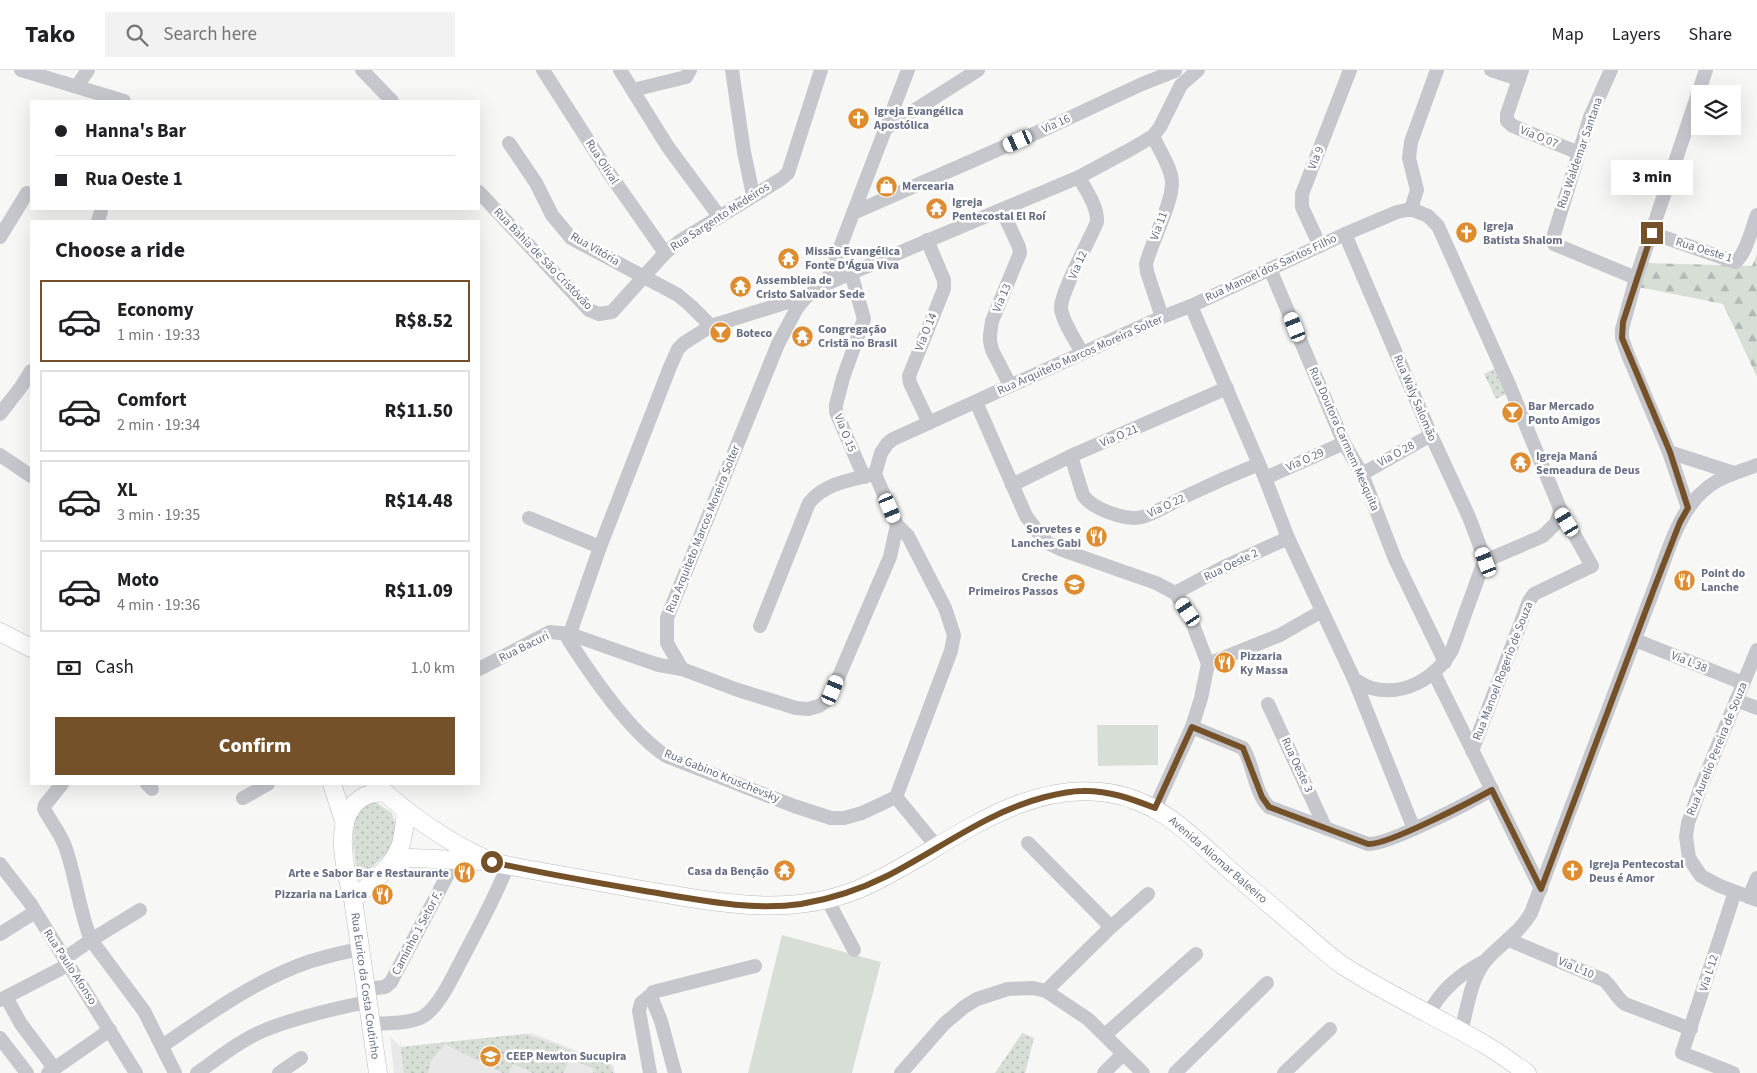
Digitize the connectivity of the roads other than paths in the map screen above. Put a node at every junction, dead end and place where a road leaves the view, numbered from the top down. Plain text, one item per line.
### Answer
1 (21, 70) edge
2 (88, 70) edge
3 (362, 70) edge
4 (543, 70) edge
5 (620, 70) edge
6 (690, 70) edge
7 (732, 70) edge
8 (821, 70) edge
9 (908, 70) edge
10 (978, 70) edge
11 (1198, 70) edge
12 (1350, 70) edge
13 (1437, 70) edge
14 (1491, 70) edge
15 (1611, 70) edge
16 (1706, 70) edge
17 (1175, 71) edge
18 (1521, 75) edge
19 (1181, 85) junction
20 (77, 86) junction
21 (633, 90) junction
22 (121, 100) edge
23 (391, 100) edge
24 (885, 129) junction
25 (1153, 136) junction
26 (509, 143) dead end
27 (1579, 153) junction
28 (1079, 177) junction
29 (27, 193) dead end
30 (480, 193) edge
31 (753, 195) junction
32 (1411, 209) junction
33 (1002, 210) junction
34 (853, 213) junction
35 (1757, 215) edge
36 (719, 216) junction
37 (1652, 233) junction
38 (1345, 234) junction
39 (0, 236) edge
40 (927, 240) junction
41 (1320, 246) junction
42 (665, 253) junction
43 (1270, 269) junction
44 (851, 273) junction
45 (645, 276) junction
46 (1636, 278) junction
47 (826, 284) junction
48 (807, 296) junction
49 (1191, 306) junction
50 (612, 312) joint
51 (1162, 317) junction
52 (711, 326) junction
53 (1082, 353) junction
54 (30, 375) edge
55 (1010, 385) junction
56 (1226, 388) junction
57 (26, 390) edge
58 (976, 402) junction
59 (0, 414) edge
60 (929, 422) junction
61 (1431, 435) junction
62 (1344, 443) junction
63 (1670, 452) junction
64 (0, 455) edge
65 (1071, 456) junction
66 (1260, 464) junction
67 (1757, 465) edge
68 (1734, 473) junction
69 (1362, 474) junction
70 (30, 475) edge
71 (870, 475) junction
72 (1265, 478) junction
73 (1012, 484) junction
74 (1688, 508) junction
75 (1560, 511) junction
76 (529, 518) dead end
77 (897, 525) junction
78 (1288, 538) junction
79 (600, 547) junction
80 (1486, 562) junction
81 (1175, 593) junction
82 (1322, 611) junction
83 (760, 626) dead end
84 (0, 632) edge
85 (570, 634) junction
86 (1635, 640) junction
87 (30, 647) edge
88 (1757, 650) edge
89 (1445, 662) junction
90 (1208, 664) junction
91 (480, 668) edge
92 (682, 669) junction
93 (1434, 673) junction
94 (1354, 679) junction
95 (1743, 683) junction
96 (1736, 700) junction
97 (1268, 704) dead end
98 (1757, 708) edge
99 (1192, 727) junction
100 (1472, 751) junction
101 (61, 785) edge
102 (266, 785) edge
103 (332, 785) edge
104 (380, 788) edge
105 (1492, 790) junction
106 (896, 797) junction
107 (243, 798) dead end
108 (1155, 808) junction
109 (406, 810) junction
110 (345, 824) junction
111 (1325, 827) junction
112 (1414, 829) junction
113 (1028, 842) dead end
114 (937, 847) junction
115 (456, 859) junction
116 (391, 863) junction
117 (500, 863) junction
118 (0, 864) edge
119 (1757, 878) edge
120 (1541, 889) junction
121 (1735, 892) junction
122 (1148, 894) dead end
123 (352, 899) junction
124 (827, 899) junction
125 (1753, 899) edge
126 (140, 910) dead end
127 (35, 912) junction
128 (1111, 927) junction
129 (0, 934) edge
130 (91, 940) junction
131 (1508, 940) junction
132 (360, 949) junction
133 (854, 950) dead end
134 (1196, 954) dead end
135 (66, 962) junction
136 (755, 966) dead end
137 (1468, 979) junction
138 (1267, 983) dead end
139 (1046, 991) junction
140 (652, 994) junction
141 (366, 995) junction
142 (3, 998) edge
143 (1428, 1015) junction
144 (371, 1024) junction
145 (1691, 1029) junction
146 (110, 1030) junction
147 (1330, 1030) dead end
148 (1461, 1031) junction
149 (1105, 1035) junction
150 (0, 1038) edge
151 (162, 1046) junction
152 (1123, 1054) junction
153 (301, 1058) dead end
154 (51, 1070) edge
155 (27, 1073) edge
156 (136, 1073) edge
157 (175, 1073) edge
158 (197, 1073) edge
159 (280, 1073) edge
160 (378, 1073) edge
161 (650, 1073) edge
162 (675, 1073) edge
163 (901, 1073) edge
164 (1104, 1073) edge
165 (1143, 1073) edge
166 (1175, 1073) edge
167 (1284, 1073) edge
168 (1527, 1073) edge
169 (1733, 1073) edge

1 - 20 street
2 - 20 street
3 - 23 street
4 - 42 street, Rua Olival
5 - 21 street
6 - 21 street
7 - 31 street
8 - 31 street, Rua Sargento Medeiros
9 - 24 street
10 - 24 street
11 - 19 street
12 - 41 street, Via 9
13 - 32 street
14 - 18 street
15 - 27 street, Rua Waldemar Santana
16 - 37 street
17 - 19 street
17 - 34 street, Via 16
18 - 27 street, Via O 07
19 - 25 street
20 - 22 street
21 - 36 street
24 - 34 street
25 - 28 street, Rua Arquiteto Marcos Moreira Solter
25 - 51 street, Via 11
26 - 45 street, Rua Vitória
27 - 46 street, Rua Waldemar Santana
28 - 33 street, Rua Arquiteto Marcos Moreira Solter
28 - 53 street, Via 12
29 - 39 street
30 - 50 street, Rua Bahia de São Cristóvão
31 - 36 street, Rua Sargento Medeiros
32 - 38 street, Rua Manoel dos Santos Filho
32 - 75 street
33 - 40 street, Rua Arquiteto Marcos Moreira Solter
33 - 55 street, Via 13
34 - 47 street
35 - 37 street, Rua Oeste 1
36 - 42 street, Rua Sargento Medeiros
37 - 46 street
38 - 41 street, Rua Manoel dos Santos Filho
38 - 61 street, Rua Waly Salomão
40 - 44 street, Rua Arquiteto Marcos Moreira Solter
40 - 60 street, Via O 14
41 - 43 street, Rua Manoel dos Santos Filho
42 - 45 street, Rua Sargento Medeiros
43 - 49 street, Rua Manoel dos Santos Filho
43 - 62 street, Rua Doutora Carmem Mesquita
44 - 47 street, Rua Arquiteto Marcos Moreira Solter
44 - 71 street, Via O 15
45 - 50 street, Rua Sargento Medeiros
45 - 52 street, Rua Vitória
46 - 63 street
47 - 48 street, Rua Arquiteto Marcos Moreira Solter
48 - 52 street, Rua Arquiteto Marcos Moreira Solter
48 - 92 street, Rua Arquiteto Marcos Moreira Solter
49 - 51 street, Rua Arquiteto Marcos Moreira Solter
49 - 56 street, Rua Manoel dos Santos Filho
51 - 53 street, Rua Arquiteto Marcos Moreira Solter
52 - 79 street, Rua Arquiteto Marcos Moreira Solter
53 - 55 street, Rua Arquiteto Marcos Moreira Solter
54 - 57 street
55 - 58 street, Rua Arquiteto Marcos Moreira Solter
56 - 65 street, Via O 21
56 - 66 street, Rua Manoel dos Santos Filho
57 - 59 street
58 - 60 street, Rua Arquiteto Marcos Moreira Solter
58 - 73 street
60 - 71 street, Rua Arquiteto Marcos Moreira Solter
61 - 69 street, Via O 28
61 - 80 street, Rua Waly Salomão
62 - 69 street, Rua Doutora Carmem Mesquita
62 - 72 street, Via O 29
63 - 68 street
63 - 74 street
64 - 70 street
65 - 66 street, Via O 22
65 - 73 street, Via O 21
66 - 72 street, Rua Manoel dos Santos Filho
67 - 68 street
68 - 74 street
69 - 89 street, Rua Doutora Carmem Mesquita
71 - 77 street
71 - 83 street
72 - 78 street, Rua Manoel dos Santos Filho
73 - 81 street
74 - 86 street
75 - 80 street
75 - 100 street, Rua Manoel Rogerio de Souza
76 - 79 street
77 - 92 street
77 - 106 street
78 - 81 street, Rua Oeste 2
78 - 82 street, Rua Manoel dos Santos Filho
79 - 85 street, Rua Arquiteto Marcos Moreira Solter
80 - 89 street
81 - 90 street
82 - 90 street
82 - 94 street, Rua Manoel dos Santos Filho
84 - 87 main road
85 - 91 street, Rua Bacuri
85 - 92 street
85 - 106 street, Rua Gabino Kruschevsky
86 - 95 street, Via L 38
86 - 120 street
88 - 95 street, Rua Aurelio Pereira de Souza
89 - 93 street
90 - 99 street
93 - 94 street
93 - 100 street
94 - 112 street, Rua Manoel dos Santos Filho
95 - 96 street, Rua Aurelio Pereira de Souza
96 - 98 street
96 - 121 street, Rua Aurelio Pereira de Souza
97 - 111 street, Rua Oeste 3
99 - 108 street
99 - 111 street
100 - 105 street
101 - 130 street
102 - 107 street
103 - 110 main road
104 - 109 main road, Avenida Aliomar Baleeiro
104 - 110 main road, Rua Eurico da Costa Coutinho
105 - 112 street
105 - 120 street
106 - 114 street
108 - 114 main road, Avenida Aliomar Baleeiro
108 - 143 main road, Avenida Aliomar Baleeiro
109 - 116 main road, Rua Eurico da Costa Coutinho
109 - 117 main road, Avenida Aliomar Baleeiro
110 - 123 main road, Rua Eurico da Costa Coutinho
111 - 112 street
113 - 128 street
114 - 124 main road, Avenida Aliomar Baleeiro
115 - 116 main road
115 - 117 main road
115 - 141 street, Caminho 1 Setor F.
116 - 123 main road, Rua Eurico da Costa Coutinho
117 - 124 main road, Avenida Aliomar Baleeiro
117 - 144 street
118 - 127 street, Rua Paulo Afonso
119 - 125 street
120 - 131 street
121 - 125 street, Rua Aurelio Pereira de Souza
121 - 145 street, Via L 12
122 - 128 street
123 - 132 main road, Rua Eurico da Costa Coutinho
124 - 133 street
126 - 130 street
127 - 129 street
127 - 135 street, Rua Paulo Afonso
128 - 139 street
130 - 135 street
130 - 151 street
131 - 137 street
131 - 145 street, Via L 10
132 - 141 main road, Rua Eurico da Costa Coutinho
132 - 151 street
134 - 149 street
135 - 142 street
135 - 146 street, Rua Paulo Afonso
136 - 140 street
137 - 143 street
137 - 148 street
138 - 166 street
139 - 149 street
139 - 163 street
140 - 161 street
140 - 162 street
141 - 144 main road, Rua Eurico da Costa Coutinho
141 - 158 street, Caminho 1 Setor F.
142 - 154 street
143 - 148 main road, Avenida Aliomar Baleeiro
144 - 160 main road, Rua Eurico da Costa Coutinho
145 - 169 street, Via L 12
146 - 154 street
146 - 156 street, Rua Paulo Afonso
147 - 167 street
148 - 168 main road, Avenida Aliomar Baleeiro
149 - 152 street
150 - 155 street
151 - 157 street
152 - 164 street
152 - 165 street
153 - 159 street

